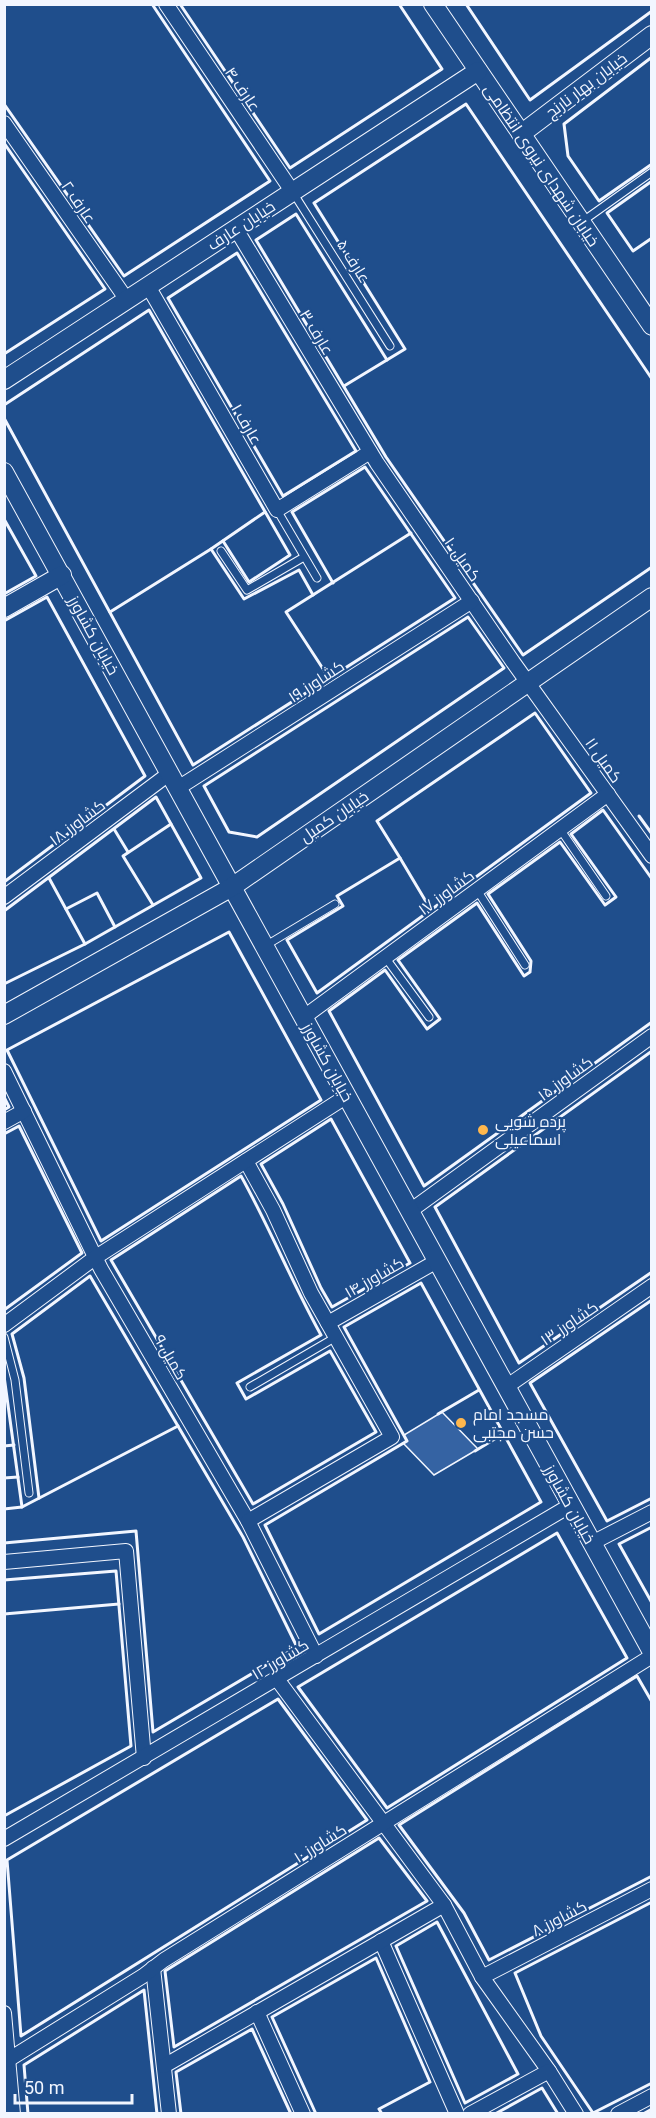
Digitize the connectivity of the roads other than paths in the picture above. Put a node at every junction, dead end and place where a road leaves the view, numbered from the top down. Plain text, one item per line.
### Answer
1 (166, 4) edge
2 (433, 4) edge
3 (651, 35) edge
4 (478, 71) junction
5 (4, 123) edge
6 (521, 134) junction
7 (651, 172) edge
8 (292, 191) junction
9 (581, 223) junction
10 (236, 229) junction
11 (148, 286) junction
12 (126, 300) junction
13 (651, 326) edge
14 (390, 346) dead end
15 (4, 380) edge
16 (370, 452) junction
17 (4, 472) edge
18 (277, 510) junction
19 (221, 550) dead end
20 (304, 557) junction
21 (62, 575) junction
22 (317, 578) dead end
23 (651, 597) edge
24 (472, 601) junction
25 (4, 608) edge
26 (530, 683) junction
27 (174, 780) junction
28 (608, 794) junction
29 (560, 829) junction
30 (651, 856) edge
31 (232, 887) junction
32 (477, 890) junction
33 (606, 896) dead end
34 (4, 897) edge
35 (335, 904) dead end
36 (265, 946) junction
37 (385, 957) junction
38 (525, 965) dead end
39 (4, 1015) edge
40 (303, 1017) junction
41 (429, 1017) dead end
42 (651, 1036) edge
43 (4, 1071) edge
44 (347, 1096) junction
45 (24, 1111) junction
46 (4, 1122) edge
47 (246, 1161) junction
48 (410, 1211) junction
49 (96, 1257) junction
50 (437, 1261) junction
51 (651, 1286) edge
52 (328, 1323) junction
53 (4, 1325) edge
54 (4, 1337) edge
55 (336, 1337) junction
56 (506, 1386) junction
57 (250, 1387) dead end
58 (29, 1493) dead end
59 (571, 1505) junction
60 (651, 1512) edge
61 (248, 1521) junction
62 (592, 1543) junction
63 (4, 1562) edge
64 (651, 1654) edge
65 (316, 1656) junction
66 (277, 1679) junction
67 (144, 1758) junction
68 (383, 1823) junction
69 (4, 1839) edge
70 (651, 1889) edge
71 (444, 1905) junction
72 (381, 1941) junction
73 (153, 1968) junction
74 (482, 1977) junction
75 (257, 2012) junction
76 (4, 2013) edge
77 (8, 2060) junction
78 (164, 2066) junction
79 (549, 2071) junction
80 (651, 2096) edge
81 (13, 2114) edge
82 (169, 2114) edge
83 (303, 2114) edge
84 (457, 2114) edge
85 (470, 2114) edge
86 (576, 2114) edge
87 (618, 2114) edge

1 - 8 street, عارف ۴
2 - 4 street, خیابان شهدای نیروی انتظامی
3 - 6 street, خیابان بهار نارنج
4 - 6 street, خیابان شهدای نیروی انتظامی
4 - 8 street, خیابان عارف
5 - 12 street, عارف ۲
6 - 9 street, خیابان شهدای نیروی انتظامی
7 - 9 lane
8 - 10 street, خیابان عارف
8 - 14 lane, عارف ۵
9 - 13 street, خیابان شهدای نیروی انتظامی
10 - 11 street, خیابان عارف
10 - 16 street, عارف ۳
11 - 12 street, خیابان عارف
11 - 18 street, عارف ۱
12 - 15 street, خیابان عارف
16 - 18 street
16 - 24 street, کمیل ۱۰
17 - 21 street, خیابان کشاورز
18 - 20 lane, عارف ۱
19 - 20 lane
20 - 22 lane, عارف ۱
21 - 25 street
21 - 27 street, خیابان کشاورز
23 - 26 street, خیابان کمیل
24 - 26 street, کمیل ۱۰
24 - 27 street, کشاورز ۱۹
26 - 28 street, کمیل ۱۱
26 - 31 street, خیابان کمیل
27 - 31 street, خیابان کشاورز
27 - 34 street, کشاورز ۱۸
28 - 29 street, کشاورز ۱۷
28 - 30 street, کمیل ۱۱
29 - 32 street, کشاورز ۱۷
29 - 33 lane
31 - 36 street, خیابان کشاورز
31 - 39 street, خیابان کمیل
32 - 37 street, کشاورز ۱۷
32 - 38 lane
35 - 36 lane
36 - 40 street, خیابان کشاورز
37 - 40 street, کشاورز ۱۷
37 - 41 lane
40 - 44 street, خیابان کشاورز
42 - 48 street, کشاورز ۱۵
43 - 45 street, کمیل ۹
44 - 47 street
44 - 48 street, خیابان کشاورز
45 - 46 street
45 - 49 street, کمیل ۹
47 - 49 street
47 - 52 street
48 - 50 street, خیابان کشاورز
49 - 53 street
49 - 61 street, کمیل ۹
50 - 52 street, کشاورز ۱۴
50 - 56 street, خیابان کشاورز
51 - 56 street, کشاورز ۱۳
52 - 55 street
54 - 58 lane
55 - 57 lane
55 - 61 street
56 - 59 street, خیابان کشاورز
59 - 62 street, خیابان کشاورز
59 - 65 street, کشاورز ۱۲
60 - 62 street
61 - 65 street, کمیل ۹
62 - 64 street, خیابان کشاورز
63 - 67 street
64 - 68 street, کشاورز ۱۰
65 - 66 street, کشاورز ۱۲
66 - 67 street, کشاورز ۱۲
66 - 68 street
67 - 69 street, کشاورز ۱۲
68 - 71 street
68 - 73 street, کشاورز ۱۰
70 - 74 street, کشاورز ۸
71 - 72 street
71 - 74 street
72 - 75 street
72 - 84 street
73 - 77 street, کشاورز ۱۰
73 - 78 street
74 - 79 street
75 - 78 street
75 - 83 street
76 - 77 street
77 - 81 street
78 - 82 street
79 - 85 street
79 - 86 street
80 - 87 street

